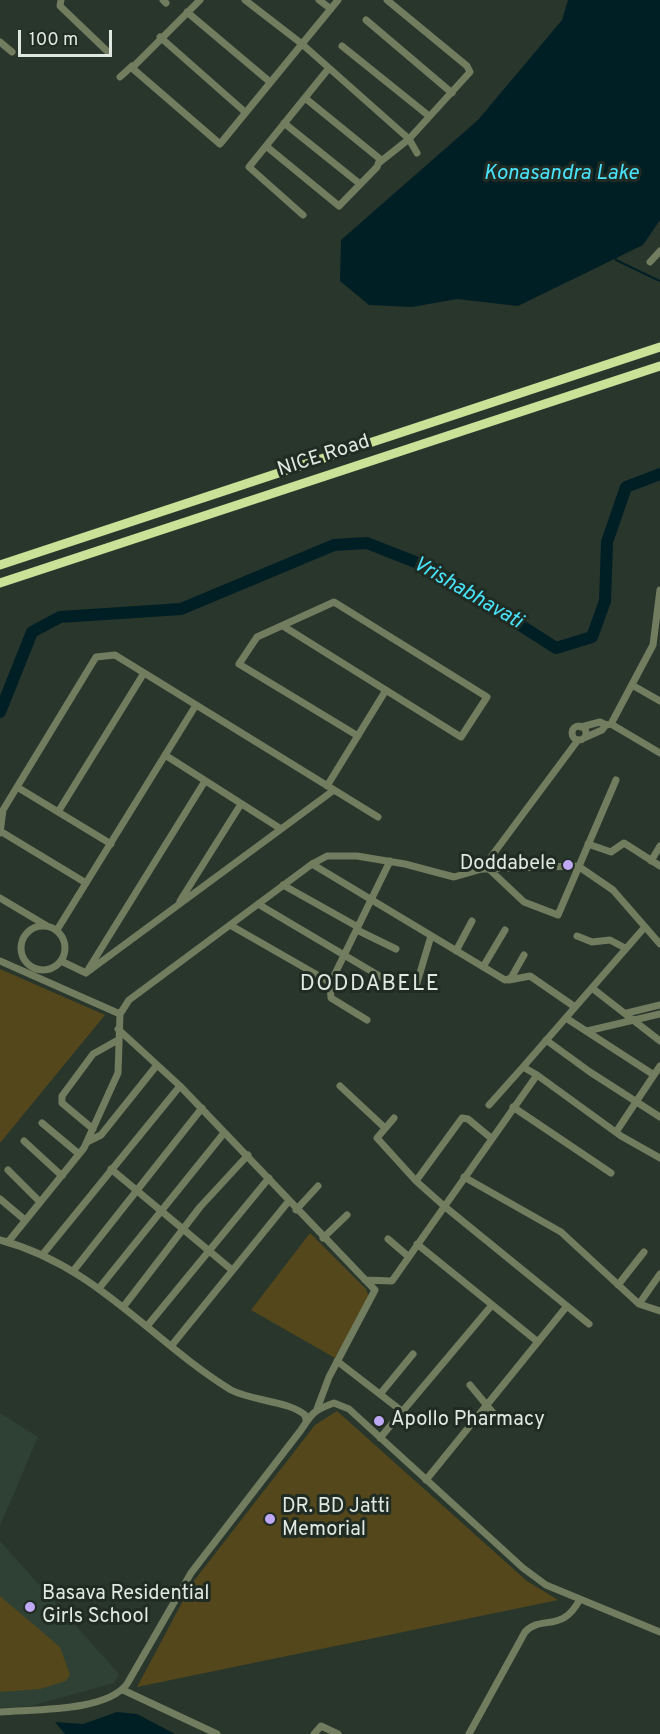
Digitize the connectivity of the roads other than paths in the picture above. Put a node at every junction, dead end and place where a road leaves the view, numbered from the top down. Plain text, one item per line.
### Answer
1 (60, 0) edge
2 (200, 0) edge
3 (245, 0) edge
4 (319, 0) edge
5 (338, 0) edge
6 (387, 0) edge
7 (331, 9) junction
8 (187, 12) junction
9 (366, 20) dead end
10 (160, 38) junction
11 (0, 42) edge
12 (302, 44) junction
13 (342, 46) dead end
14 (108, 51) dead end
15 (12, 52) dead end
16 (132, 66) junction
17 (329, 68) junction
18 (120, 76) dead end
19 (270, 82) junction
20 (452, 93) junction
21 (305, 98) junction
22 (245, 112) junction
23 (429, 116) junction
24 (284, 123) junction
25 (409, 139) junction
26 (266, 146) junction
27 (417, 153) dead end
28 (380, 162) junction
29 (360, 184) junction
30 (303, 215) dead end
31 (660, 251) edge
32 (650, 262) dead end
33 (660, 347) edge
34 (660, 366) edge
35 (0, 565) edge
36 (0, 584) edge
37 (660, 590) edge
38 (659, 610) edge
39 (283, 626) junction
40 (653, 645) junction
41 (660, 650) edge
42 (144, 673) junction
43 (632, 685) junction
44 (386, 690) junction
45 (660, 701) edge
46 (196, 705) junction
47 (609, 724) junction
48 (581, 727) junction
49 (358, 736) junction
50 (581, 739) junction
51 (660, 753) edge
52 (165, 755) junction
53 (616, 780) dead end
54 (205, 781) junction
55 (17, 787) junction
56 (330, 788) junction
57 (241, 804) junction
58 (58, 812) junction
59 (378, 817) dead end
60 (281, 829) junction
61 (0, 832) edge
62 (111, 844) junction
63 (588, 844) junction
64 (660, 846) edge
65 (390, 861) junction
66 (651, 861) junction
67 (312, 864) junction
68 (578, 866) junction
69 (660, 866) edge
70 (485, 869) junction
71 (86, 883) junction
72 (283, 885) junction
73 (0, 898) edge
74 (372, 901) junction
75 (258, 904) junction
76 (177, 906) junction
77 (472, 921) dead end
78 (230, 925) junction
79 (47, 926) junction
80 (358, 928) junction
81 (644, 928) junction
82 (57, 930) junction
83 (505, 930) dead end
84 (431, 936) junction
85 (577, 936) dead end
86 (660, 944) edge
87 (625, 948) junction
88 (396, 949) dead end
89 (456, 951) junction
90 (22, 955) junction
91 (524, 955) dead end
92 (344, 957) junction
93 (0, 961) edge
94 (61, 961) junction
95 (12, 967) junction
96 (483, 967) junction
97 (49, 969) junction
98 (86, 973) junction
99 (508, 980) junction
100 (46, 981) junction
101 (330, 984) junction
102 (416, 986) dead end
103 (398, 987) dead end
104 (592, 988) junction
105 (660, 1005) edge
106 (575, 1007) junction
107 (627, 1013) junction
108 (120, 1014) junction
109 (660, 1014) edge
110 (566, 1018) junction
111 (368, 1020) dead end
112 (635, 1021) junction
113 (118, 1029) junction
114 (587, 1031) junction
115 (118, 1040) junction
116 (546, 1040) junction
117 (660, 1041) edge
118 (157, 1065) junction
119 (522, 1066) junction
120 (660, 1066) edge
121 (537, 1075) junction
122 (654, 1075) junction
123 (180, 1086) junction
124 (340, 1086) dead end
125 (635, 1102) junction
126 (489, 1105) dead end
127 (513, 1107) junction
128 (202, 1108) junction
129 (660, 1117) edge
130 (394, 1118) dead end
131 (42, 1123) dead end
132 (385, 1128) junction
133 (93, 1129) junction
134 (616, 1132) junction
135 (224, 1133) junction
136 (491, 1138) junction
137 (24, 1141) dead end
138 (87, 1142) junction
139 (79, 1154) junction
140 (248, 1155) junction
141 (660, 1158) edge
142 (111, 1169) junction
143 (8, 1170) dead end
144 (611, 1173) dead end
145 (62, 1176) junction
146 (464, 1177) junction
147 (269, 1178) junction
148 (416, 1181) junction
149 (318, 1186) dead end
150 (137, 1190) junction
151 (0, 1199) edge
152 (40, 1202) junction
153 (288, 1202) junction
154 (444, 1206) junction
155 (296, 1210) junction
156 (161, 1211) junction
157 (347, 1215) dead end
158 (25, 1220) junction
159 (183, 1229) junction
160 (323, 1238) junction
161 (388, 1239) dead end
162 (3, 1240) edge
163 (417, 1244) junction
164 (208, 1249) junction
165 (644, 1251) dead end
166 (43, 1254) junction
167 (408, 1257) junction
168 (74, 1270) junction
169 (232, 1270) junction
170 (660, 1274) edge
171 (365, 1280) junction
172 (618, 1285) junction
173 (100, 1287) junction
174 (639, 1304) junction
175 (492, 1305) junction
176 (124, 1306) junction
177 (567, 1306) junction
178 (660, 1311) edge
179 (589, 1324) dead end
180 (148, 1325) junction
181 (538, 1342) junction
182 (172, 1345) junction
183 (413, 1354) dead end
184 (337, 1361) junction
185 (470, 1385) dead end
186 (381, 1393) junction
187 (487, 1406) junction
188 (317, 1409) junction
189 (403, 1412) junction
190 (306, 1420) junction
191 (499, 1420) dead end
192 (380, 1438) junction
193 (426, 1480) junction
194 (580, 1599) junction
195 (660, 1632) edge
196 (123, 1690) junction
197 (0, 1712) edge
198 (217, 1734) edge
199 (315, 1734) edge
200 (338, 1734) edge
201 (469, 1734) edge

1 - 14 street
2 - 8 street
3 - 12 street
4 - 7 street
5 - 7 street
6 - 20 street
7 - 12 street
8 - 10 street
8 - 19 street
9 - 20 street
10 - 16 street
10 - 22 street
11 - 15 street
12 - 17 street
12 - 19 street
13 - 23 street
16 - 18 street
16 - 22 street
17 - 21 street
17 - 25 street
19 - 22 street
20 - 23 street
21 - 24 street
21 - 28 street
23 - 25 street
24 - 26 street
24 - 29 street
25 - 27 street
25 - 28 street
26 - 29 street
26 - 30 street
28 - 29 street
31 - 32 street
33 - 35 highway, NICE Road
34 - 36 highway, NICE Road
37 - 38 street
38 - 40 street
39 - 44 street
39 - 44 street
39 - 49 street
40 - 41 street
40 - 43 street
42 - 46 street
42 - 55 street
42 - 58 street
43 - 45 street
43 - 47 street
44 - 49 street
46 - 52 street
46 - 56 street
47 - 48 street
47 - 50 street
47 - 51 street
48 - 50 street
48 - 50 street
49 - 56 street
50 - 70 street
52 - 54 street
52 - 62 street
53 - 63 street
54 - 57 street
54 - 98 street
55 - 58 street
55 - 61 street
56 - 59 street
56 - 60 street
57 - 60 street
57 - 76 street
58 - 62 street
60 - 76 street
61 - 71 street
62 - 71 street
63 - 66 street
63 - 68 street
64 - 66 street
65 - 67 street
65 - 70 street
65 - 74 street
66 - 69 street
67 - 72 street
67 - 74 street
68 - 70 street
68 - 70 street
68 - 81 street
71 - 82 street
72 - 75 street
72 - 80 street
73 - 79 street
74 - 80 street
74 - 84 street
75 - 78 street
75 - 92 street
76 - 98 street
77 - 89 street
78 - 101 street
78 - 108 street
79 - 82 street
79 - 90 street
80 - 88 street
80 - 92 street
81 - 86 street
81 - 87 street
82 - 94 street
83 - 96 street
84 - 89 street
84 - 102 street
85 - 87 street
87 - 104 street
89 - 96 street
90 - 95 street
90 - 97 street
91 - 99 street
92 - 101 street
92 - 103 street
93 - 95 street
94 - 97 street
94 - 98 street
95 - 100 street
96 - 99 street
97 - 100 street
99 - 106 street
100 - 108 street
101 - 111 street
104 - 106 street
104 - 107 street
105 - 107 street
106 - 110 street
107 - 112 street
108 - 113 street
109 - 112 street
110 - 114 street
110 - 116 street
112 - 114 street
112 - 117 street
113 - 115 street
113 - 118 street
114 - 122 street
115 - 133 street
115 - 133 street
116 - 119 street
116 - 125 street
118 - 123 street
118 - 138 street
119 - 121 street
119 - 126 street
120 - 122 street
121 - 127 street
121 - 134 street
122 - 125 street
123 - 128 street
123 - 142 street
124 - 132 street
125 - 129 street
125 - 134 street
127 - 136 street
127 - 144 street
128 - 135 street
128 - 150 street
130 - 132 street
131 - 139 street
132 - 148 street
133 - 138 street
134 - 141 street
135 - 140 street
135 - 156 street
136 - 146 street
136 - 148 street
137 - 145 street
138 - 139 street
139 - 145 street
140 - 147 street
140 - 159 street
142 - 150 street
142 - 166 street
143 - 152 street
145 - 152 street
146 - 154 street
146 - 172 street
147 - 153 street
147 - 164 street
148 - 154 street
149 - 155 street
150 - 156 street
150 - 168 street
151 - 158 street
152 - 158 street
153 - 155 street
153 - 169 street
154 - 163 street
154 - 177 street
155 - 160 street
156 - 159 street
156 - 173 street
157 - 160 street
158 - 162 street
159 - 164 street
159 - 176 street
160 - 171 street
161 - 167 street
162 - 166 street
163 - 167 street
163 - 175 street
164 - 169 street
164 - 180 street
165 - 172 street
166 - 168 street
167 - 171 street
168 - 173 street
169 - 182 street
170 - 174 street
171 - 184 street
172 - 174 street
173 - 176 street
174 - 178 street
175 - 181 street
175 - 189 street
176 - 180 street
177 - 179 street
177 - 181 street
180 - 182 street
181 - 187 street
182 - 190 street
183 - 186 street
184 - 186 street
184 - 188 street
185 - 187 street
186 - 189 street
187 - 191 street
187 - 193 street
188 - 190 street
188 - 192 street
189 - 192 street
190 - 196 street
192 - 193 street
193 - 194 street
194 - 195 street
194 - 201 street
196 - 197 street
196 - 198 street
199 - 200 street

